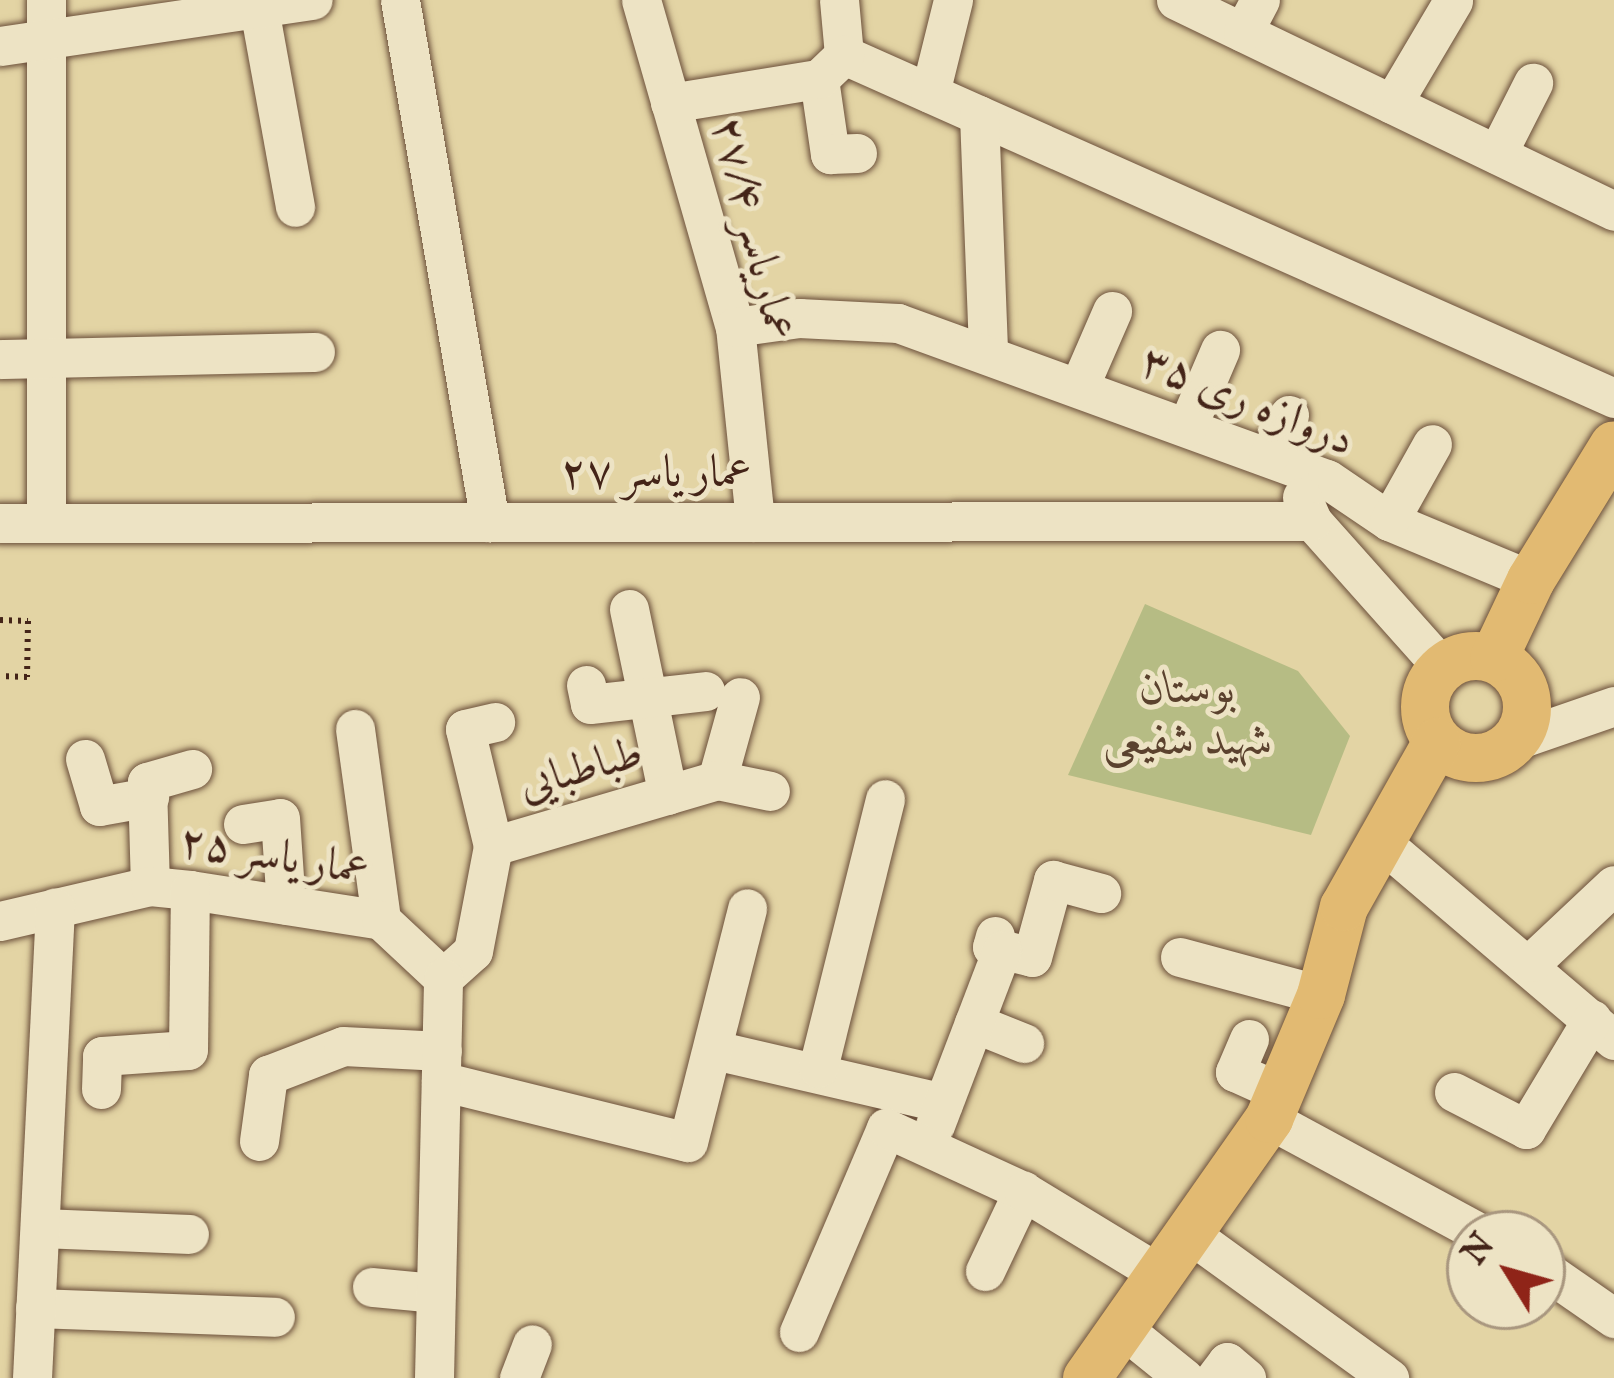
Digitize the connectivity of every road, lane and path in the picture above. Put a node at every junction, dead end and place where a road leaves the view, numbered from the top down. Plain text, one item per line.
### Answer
1 (46, 0) edge
2 (313, 0) edge
3 (400, 0) edge
4 (640, 0) edge
5 (838, 0) edge
6 (953, 0) edge
7 (1176, 0) edge
8 (1454, 1) edge
9 (260, 14) junction
10 (1251, 16) edge
11 (46, 40) junction
12 (0, 46) edge
13 (832, 67) junction
14 (1532, 83) dead end
15 (930, 93) junction
16 (670, 103) junction
17 (1392, 104) junction
18 (980, 116) junction
19 (857, 153) dead end
20 (1497, 154) junction
21 (1610, 200) edge
22 (295, 207) dead end
23 (1112, 311) dead end
24 (735, 327) junction
25 (1220, 350) dead end
26 (315, 352) dead end
27 (988, 353) junction
28 (48, 358) junction
29 (0, 359) edge
30 (1079, 387) junction
31 (1614, 398) edge
32 (1289, 415) dead end
33 (1187, 427) junction
34 (1432, 444) dead end
35 (1614, 445) edge
36 (1268, 457) junction
37 (1317, 476) junction
38 (1312, 521) junction
39 (1389, 521) junction
40 (490, 522) junction
41 (755, 522) junction
42 (0, 523) edge
43 (46, 523) junction
44 (1531, 580) junction
45 (629, 609) dead end
46 (0, 620) edge
47 (1494, 658) junction
48 (1442, 668) junction
49 (0, 676) edge
50 (586, 685) dead end
51 (648, 696) junction
52 (1614, 706) edge
53 (495, 722) dead end
54 (355, 729) dead end
55 (1516, 740) junction
56 (1437, 742) junction
57 (85, 759) dead end
58 (192, 769) dead end
59 (718, 780) junction
60 (770, 790) dead end
61 (668, 795) junction
62 (149, 797) junction
63 (885, 799) dead end
64 (243, 824) dead end
65 (1380, 841) junction
66 (493, 845) junction
67 (1614, 885) edge
68 (150, 886) junction
69 (190, 890) junction
70 (1101, 893) dead end
71 (286, 905) junction
72 (55, 908) junction
73 (747, 908) dead end
74 (0, 920) edge
75 (381, 920) junction
76 (1180, 957) dead end
77 (1532, 962) junction
78 (443, 977) junction
79 (1321, 995) junction
80 (974, 1023) junction
81 (1603, 1029) edge
82 (1249, 1039) dead end
83 (1024, 1043) dead end
84 (714, 1050) junction
85 (442, 1066) junction
86 (818, 1068) junction
87 (101, 1088) dead end
88 (1454, 1092) dead end
89 (943, 1103) junction
90 (1276, 1106) junction
91 (259, 1141) dead end
92 (930, 1142) junction
93 (1023, 1191) junction
94 (1446, 1212) edge
95 (42, 1228) junction
96 (189, 1234) dead end
97 (1190, 1234) junction
98 (985, 1270) dead end
99 (1161, 1275) junction
100 (1566, 1285) edge
101 (372, 1287) dead end
102 (436, 1293) junction
103 (34, 1307) junction
104 (275, 1318) dead end
105 (1614, 1318) edge
106 (1122, 1328) junction
107 (799, 1332) dead end
108 (32, 1378) edge
109 (434, 1378) edge
110 (1088, 1378) edge
111 (1184, 1378) edge
112 (1215, 1378) edge
113 (1246, 1378) edge
114 (1389, 1378) edge

1 - 11 street
2 - 9 street
3 - 40 street
4 - 16 street, عماریاسر ۲۷/۴
5 - 13 street
6 - 15 street
7 - 10 street
8 - 17 street
9 - 11 street
9 - 22 street
10 - 17 street
11 - 12 street
11 - 28 street
13 - 15 street
13 - 16 street
13 - 19 street
14 - 20 street
15 - 18 street
16 - 24 street, عماریاسر ۲۷/۴
17 - 20 street
18 - 27 street
18 - 31 street
20 - 21 street
23 - 30 street
24 - 27 street, دروازه ری ۳۵
24 - 41 street, عماریاسر ۲۷/۴
25 - 33 street
26 - 28 street
27 - 30 street, دروازه ری ۳۵
28 - 29 street
28 - 43 street
30 - 33 street, دروازه ری ۳۵
32 - 36 street
33 - 36 street, دروازه ری ۳۵
34 - 39 street
35 - 44 main road
36 - 37 street, دروازه ری ۳۵
37 - 38 street
37 - 39 street, دروازه ری ۳۵
38 - 41 street, عمار یاسر ۲۷
38 - 48 street
39 - 44 street, دروازه ری ۳۵
40 - 41 street, عمار یاسر ۲۷
40 - 43 street, عمار یاسر ۲۷
42 - 43 street, عمار یاسر ۲۷
44 - 47 main road
45 - 51 street
46 - 49 path
47 - 48 main road
47 - 55 main road
48 - 56 main road
50 - 51 street
51 - 59 street
51 - 61 street
52 - 55 street
53 - 66 street
54 - 75 street
55 - 56 main road
56 - 65 main road
57 - 62 street
58 - 62 street
59 - 60 street, طباطبایی
59 - 61 street, طباطبایی
61 - 66 street, طباطبایی
62 - 68 street
63 - 86 street
64 - 71 street
65 - 77 street
65 - 79 main road
66 - 78 street, طباطبایی
67 - 77 street
68 - 69 street, عمار یاسر ۲۵
68 - 72 street, عمار یاسر ۲۵
69 - 71 street, عمار یاسر ۲۵
69 - 87 street
70 - 80 street
71 - 75 street, عمار یاسر ۲۵
72 - 74 street, عمار یاسر ۲۵
72 - 95 street
73 - 84 street
75 - 78 street, عمار یاسر ۲۵
76 - 79 street
77 - 81 street
78 - 85 street
79 - 90 main road
80 - 83 street
80 - 89 street
81 - 88 street
82 - 90 street
84 - 85 street
84 - 86 street
85 - 91 street
85 - 102 street
86 - 89 street
89 - 92 street
90 - 94 street
90 - 97 main road
92 - 93 street
92 - 107 street
93 - 98 street
93 - 99 street
95 - 96 street
95 - 103 street
97 - 99 main road
97 - 114 street
99 - 106 main road
100 - 105 street
101 - 102 street
102 - 109 street
103 - 104 street
103 - 108 street
106 - 110 main road
106 - 111 street
112 - 113 street

